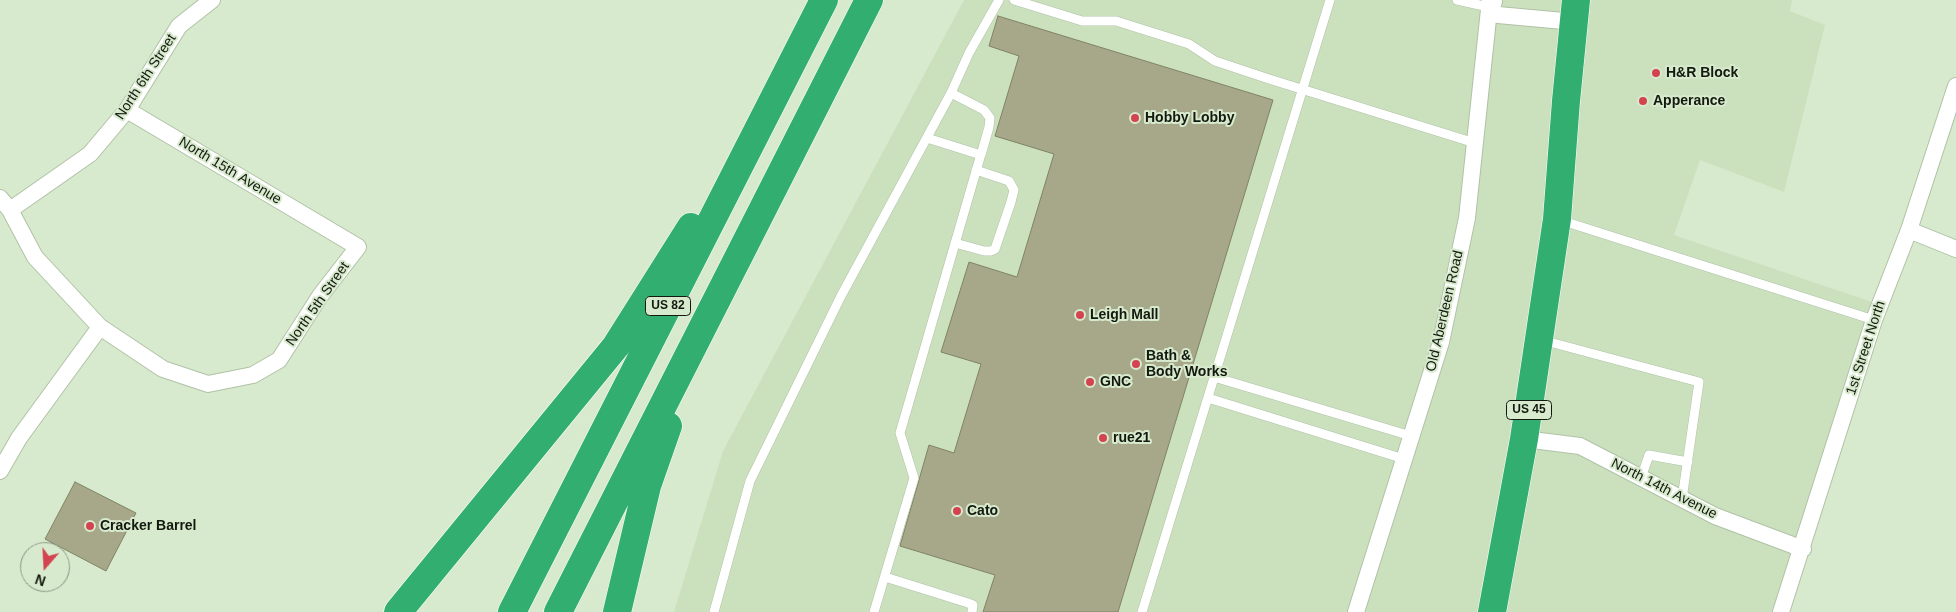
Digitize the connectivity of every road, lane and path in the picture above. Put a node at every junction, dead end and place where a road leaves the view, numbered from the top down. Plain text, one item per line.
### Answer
1 (212, 0) edge
2 (824, 0) edge
3 (869, 0) edge
4 (999, 0) edge
5 (1014, 0) edge
6 (1330, 0) edge
7 (1457, 0) edge
8 (1492, 2) edge
9 (1576, 11) edge
10 (1956, 86) edge
11 (1303, 90) junction
12 (951, 93) junction
13 (127, 110) junction
14 (762, 122) junction
15 (926, 138) junction
16 (1475, 143) junction
17 (981, 154) junction
18 (976, 170) junction
19 (5, 204) edge
20 (1557, 219) junction
21 (1909, 230) junction
22 (332, 232) joint
23 (955, 243) junction
24 (1956, 249) edge
25 (710, 311) junction
26 (1874, 320) junction
27 (100, 327) junction
28 (1540, 339) junction
29 (1214, 377) junction
30 (1208, 398) junction
31 (1411, 436) junction
32 (1524, 439) junction
33 (1404, 459) junction
34 (1688, 462) junction
35 (0, 471) edge
36 (1641, 478) junction
37 (1682, 499) junction
38 (1802, 549) junction
39 (885, 577) junction
40 (398, 612) edge
41 (512, 612) edge
42 (558, 612) edge
43 (617, 612) edge
44 (714, 612) edge
45 (874, 612) edge
46 (972, 612) edge
47 (1142, 612) edge
48 (1356, 612) edge
49 (1492, 612) edge
50 (1781, 612) edge

1 - 13 street, North 6th Street
2 - 14 highway, US 82
3 - 25 highway, US 82
4 - 12 lane
5 - 11 lane
6 - 11 lane
7 - 8 lane
8 - 9 street
8 - 16 street, Old Aberdeen Road
9 - 20 highway, US 45
10 - 21 street, 1st Street North
11 - 16 lane
11 - 29 lane
12 - 15 lane
12 - 17 lane
13 - 19 street, North 6th Street
13 - 22 street, North 15th Avenue
14 - 40 highway
14 - 41 highway, US 82
15 - 17 lane
15 - 44 lane
16 - 31 street, Old Aberdeen Road
17 - 18 lane
18 - 23 lane
18 - 23 lane
19 - 27 street
20 - 26 lane
20 - 28 highway, US 45
21 - 24 street
21 - 26 street, 1st Street North
22 - 27 street, North 5th Street
23 - 39 lane
25 - 42 highway, US 82
25 - 43 highway
26 - 38 street, 1st Street North
27 - 35 street
28 - 32 highway, US 45
28 - 34 lane
29 - 30 lane
29 - 31 lane
30 - 33 lane
30 - 47 lane
31 - 33 street, Old Aberdeen Road
32 - 36 street, North 14th Avenue
32 - 49 highway, US 45
33 - 48 street, Old Aberdeen Road
34 - 36 lane
34 - 37 lane
36 - 37 street, North 14th Avenue
37 - 38 street, North 14th Avenue
38 - 50 street, 1st Street North
39 - 45 lane
39 - 46 lane

